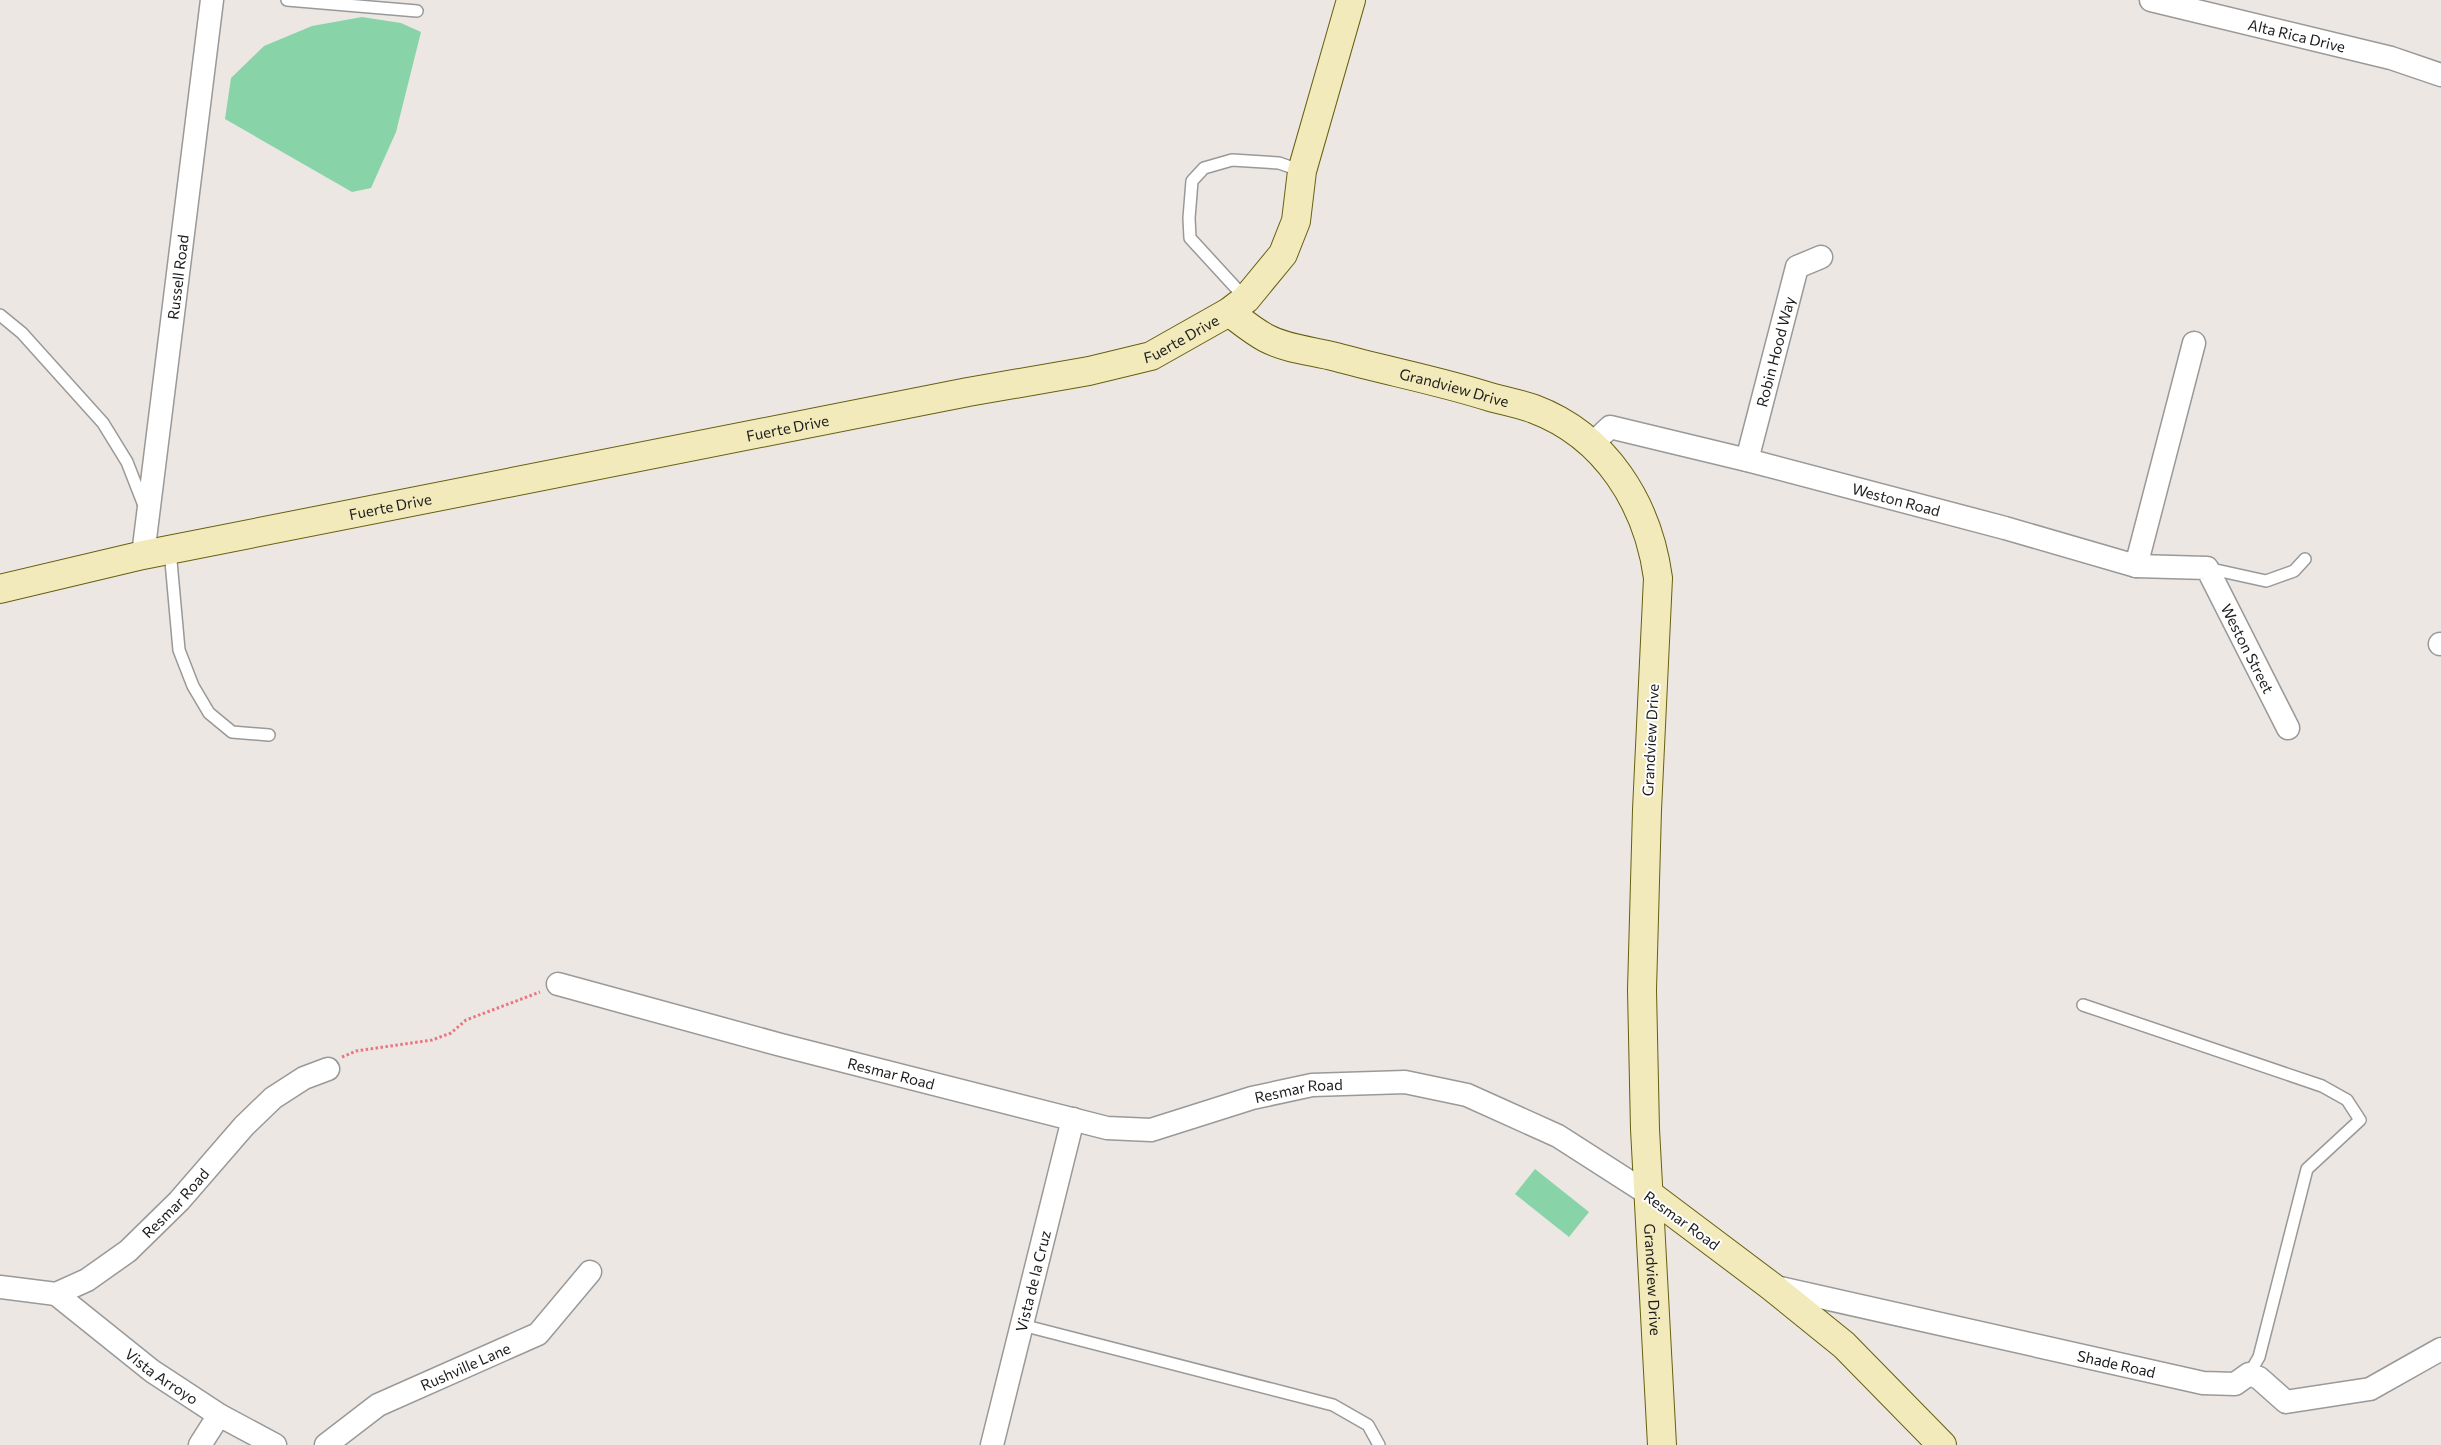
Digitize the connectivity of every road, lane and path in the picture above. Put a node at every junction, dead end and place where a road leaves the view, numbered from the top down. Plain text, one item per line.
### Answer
1 (212, 0) edge
2 (287, 0) edge
3 (1352, 0) edge
4 (2151, 0) edge
5 (417, 11) dead end
6 (2441, 75) edge
7 (1302, 171) junction
8 (1821, 257) dead end
9 (1237, 306) junction
10 (0, 315) edge
11 (2194, 343) dead end
12 (1592, 444) junction
13 (1747, 460) junction
14 (148, 516) junction
15 (170, 550) junction
16 (143, 555) junction
17 (2305, 559) dead end
18 (2136, 566) junction
19 (2207, 568) junction
20 (0, 589) edge
21 (2288, 728) dead end
22 (269, 735) dead end
23 (558, 984) joint
24 (2083, 1005) dead end
25 (328, 1068) joint
26 (1073, 1119) junction
27 (1650, 1195) junction
28 (590, 1272) dead end
29 (1771, 1286) junction
30 (0, 1287) edge
31 (56, 1294) junction
32 (1022, 1325) junction
33 (2441, 1349) edge
34 (2249, 1374) junction
35 (219, 1415) junction
36 (200, 1445) edge
37 (275, 1445) edge
38 (326, 1445) edge
39 (992, 1445) edge
40 (1379, 1445) edge
41 (1662, 1445) edge
42 (1942, 1445) edge

1 - 14 street, Russell Road
2 - 5 lane
3 - 7 street, Fuerte Drive
4 - 6 street, Alta Rica Drive
7 - 9 street, Fuerte Drive
7 - 9 lane
8 - 13 street, Robin Hood Way
9 - 12 street, Grandview Drive
9 - 15 street, Fuerte Drive
10 - 14 lane
11 - 18 street
12 - 13 street, Weston Road
12 - 27 street, Grandview Drive
13 - 18 street, Weston Road
14 - 16 street, Russell Road
15 - 16 street, Fuerte Drive
15 - 22 lane
16 - 20 street, Fuerte Drive
17 - 19 lane
18 - 19 street, Weston Road
19 - 21 street, Weston Street
23 - 25 path
23 - 26 street, Resmar Road
24 - 34 lane
25 - 31 street, Resmar Road
26 - 27 street, Resmar Road
26 - 32 street, Vista de la Cruz
27 - 29 street, Resmar Road
27 - 41 street, Grandview Drive
28 - 38 street, Rushville Lane
29 - 34 street, Shade Road
29 - 42 street, Resmar Road
30 - 31 street
31 - 35 street, Vista Arroyo
32 - 39 street, Vista de la Cruz
32 - 40 lane
33 - 34 street
35 - 36 street
35 - 37 street, Vista Arroyo

